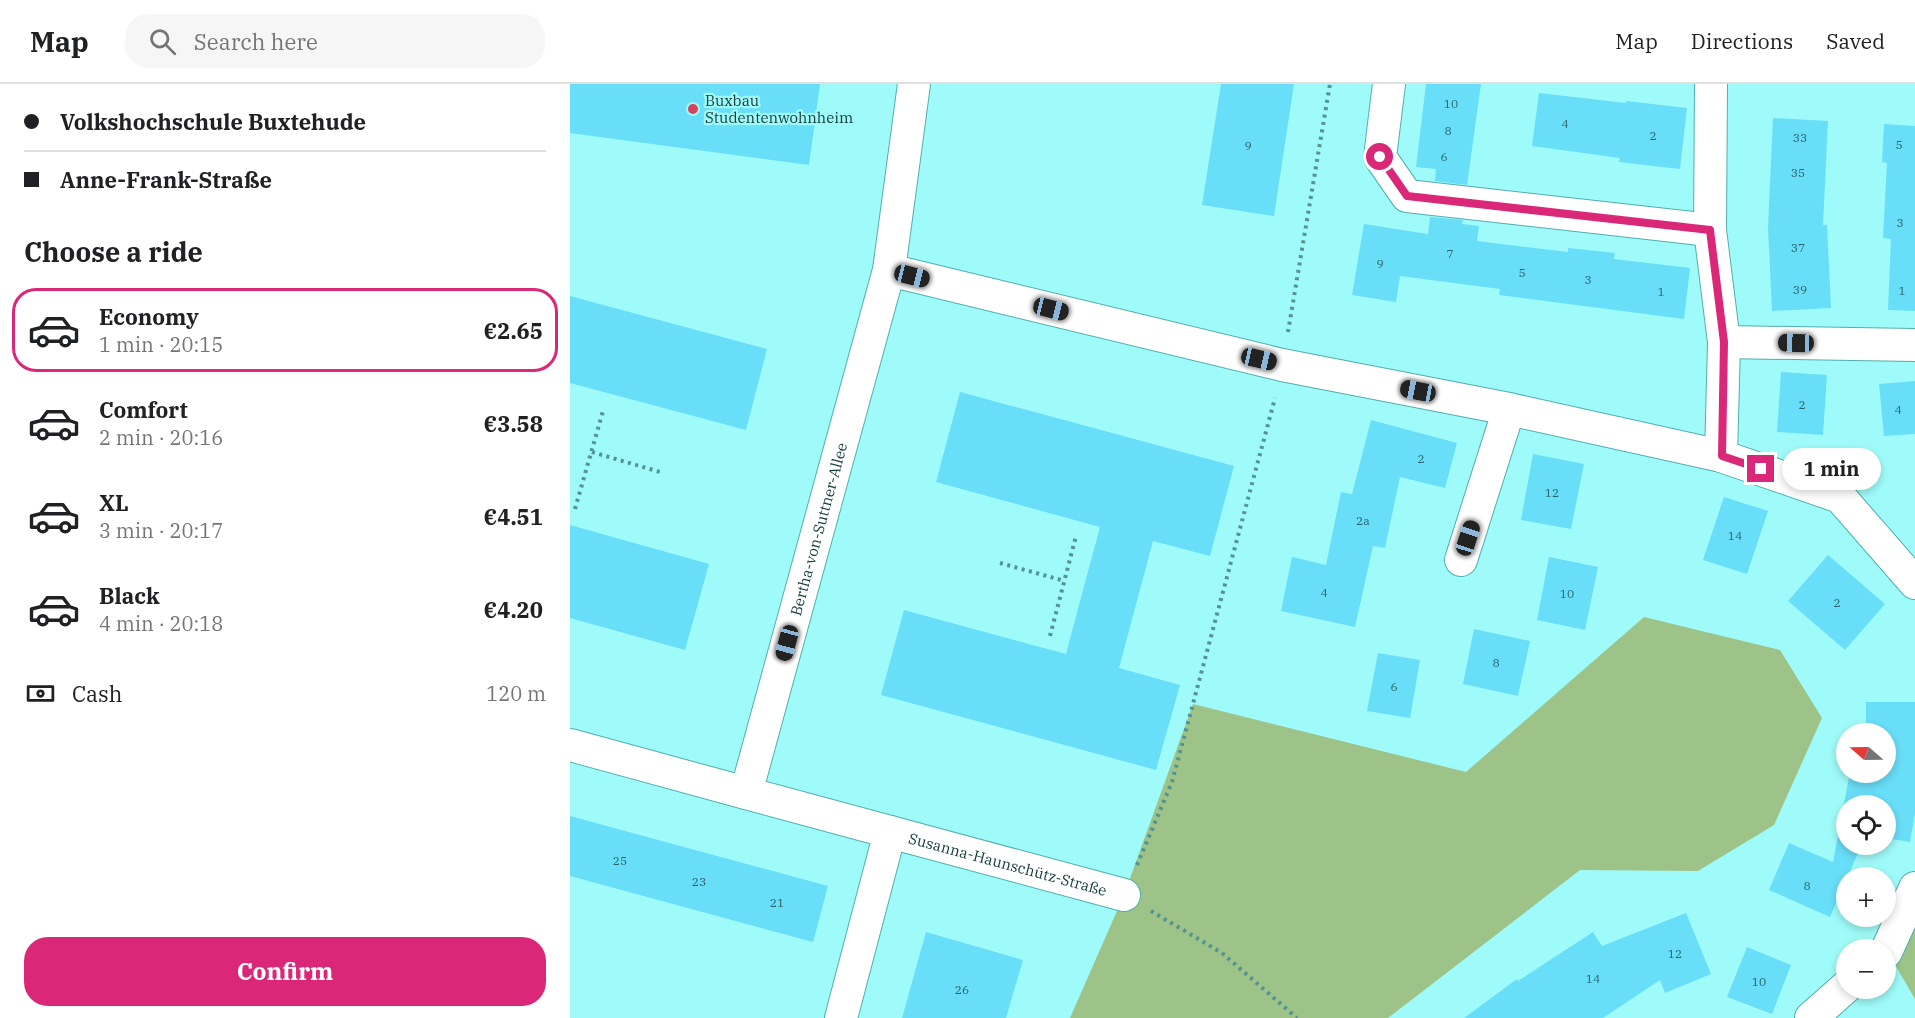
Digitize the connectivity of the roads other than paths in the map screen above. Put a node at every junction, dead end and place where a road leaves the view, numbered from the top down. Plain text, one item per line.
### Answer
1 (914, 84) edge
2 (1389, 84) edge
3 (1711, 84) edge
4 (1710, 230) junction
5 (888, 270) junction
6 (1724, 342) junction
7 (1915, 345) edge
8 (1509, 409) junction
9 (1722, 456) junction
10 (1461, 560) dead end
11 (1915, 583) edge
12 (570, 745) edge
13 (746, 793) junction
14 (890, 832) junction
15 (1915, 888) edge
16 (1124, 895) road end
17 (1892, 939) edge
18 (1836, 996) edge
19 (841, 1018) edge
20 (1811, 1018) edge

1 - 5 street, Bertha-von-Suttner-Allee
2 - 4 street
3 - 4 street
4 - 6 street
5 - 8 street
5 - 13 street, Bertha-von-Suttner-Allee
6 - 7 street
6 - 9 street
8 - 9 street
8 - 10 street
9 - 11 street
12 - 13 street
13 - 14 street, Susanna-Haunschütz-Straße
14 - 16 street, Susanna-Haunschütz-Straße
14 - 19 street, Susanna-Haunschütz-Straße
15 - 17 street
18 - 20 street

